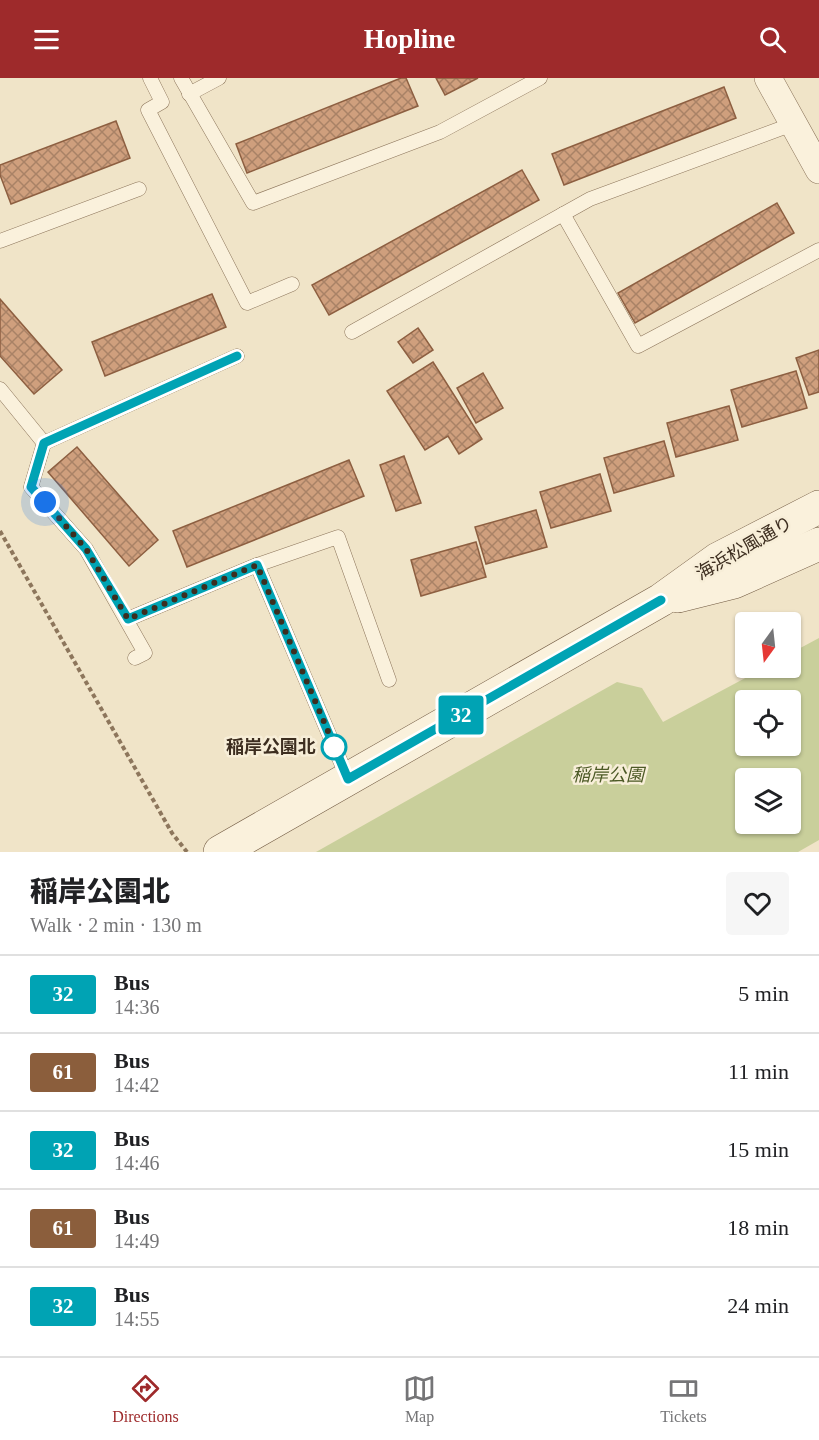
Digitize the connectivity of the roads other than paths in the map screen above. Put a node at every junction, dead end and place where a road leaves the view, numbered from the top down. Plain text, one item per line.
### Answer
1 (150, 78) edge
2 (181, 78) edge
3 (219, 78) edge
4 (540, 78) edge
5 (768, 78) edge
6 (189, 94) junction
7 (793, 124) junction
8 (819, 170) edge
9 (139, 189) dead end
10 (563, 214) junction
11 (0, 241) edge
12 (819, 250) edge
13 (292, 284) dead end
14 (352, 332) dead end
15 (237, 356) dead end
16 (0, 389) edge
17 (44, 443) junction
18 (819, 507) edge
19 (819, 544) edge
20 (257, 565) junction
21 (661, 600) junction
22 (128, 619) junction
23 (135, 658) dead end
24 (389, 680) dead end
25 (348, 779) junction
26 (236, 848) edge

1 - 13 lane
2 - 6 lane
3 - 6 lane
4 - 6 lane
5 - 7 street
7 - 8 street
7 - 10 lane
9 - 11 lane
10 - 12 lane
10 - 14 lane
15 - 17 lane
16 - 17 lane
17 - 22 lane
18 - 21 street, 海浜松風通り
19 - 21 street, 海浜松風通り
20 - 22 lane
20 - 24 lane
20 - 25 lane
21 - 25 street
22 - 23 lane
25 - 26 street

